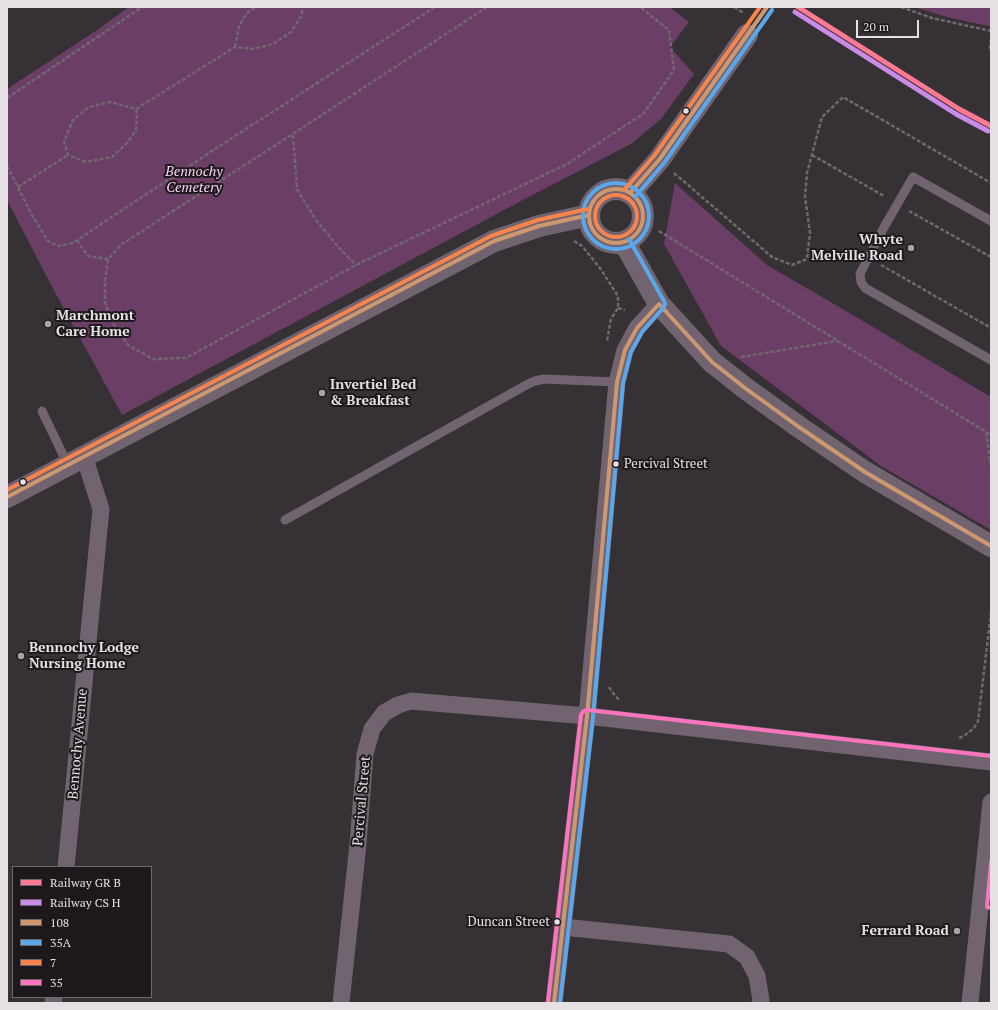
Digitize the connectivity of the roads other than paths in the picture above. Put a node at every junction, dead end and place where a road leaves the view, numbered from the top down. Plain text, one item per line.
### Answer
1 (747, 35) dead end
2 (630, 193) junction
3 (589, 215) junction
4 (991, 221) edge
5 (624, 242) junction
6 (659, 304) junction
7 (991, 360) edge
8 (617, 382) junction
9 (42, 411) dead end
10 (76, 460) junction
11 (7, 496) edge
12 (285, 520) dead end
13 (991, 546) edge
14 (587, 716) junction
15 (991, 762) edge
16 (991, 802) edge
17 (66, 866) edge
18 (985, 913) edge
19 (563, 927) junction
20 (341, 1003) edge
21 (554, 1003) edge
22 (760, 1003) edge
23 (970, 1003) edge

1 - 2 street
2 - 3 street
2 - 5 street
3 - 5 street
3 - 10 street
4 - 7 lane
5 - 6 street
6 - 8 street
6 - 13 street
8 - 12 lane
8 - 14 street
9 - 10 lane
10 - 11 street
10 - 17 street, Bennochy Avenue
14 - 15 street, Percival Street
14 - 19 street
14 - 20 street, Percival Street
16 - 18 street
18 - 23 street
19 - 21 street
19 - 22 street

